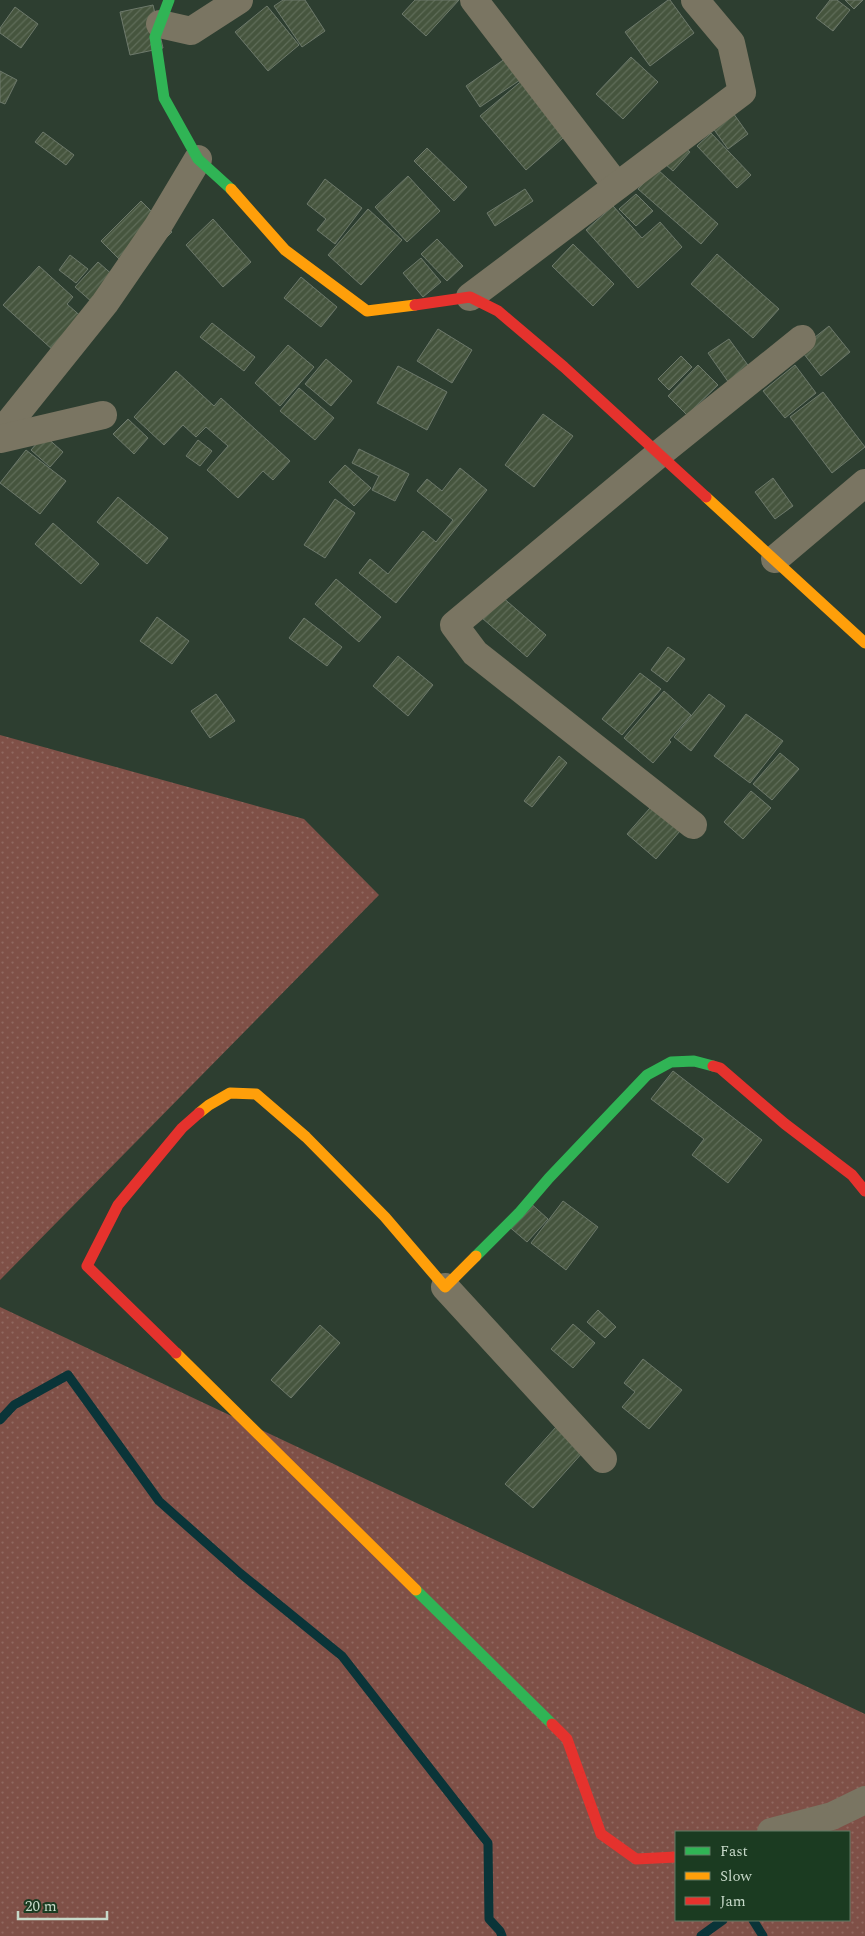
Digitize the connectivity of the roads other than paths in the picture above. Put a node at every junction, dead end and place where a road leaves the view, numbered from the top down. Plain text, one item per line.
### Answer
1 (239, 0) edge
2 (474, 0) edge
3 (695, 0) edge
4 (166, 8) edge
5 (198, 159) junction
6 (617, 186) junction
7 (470, 297) junction
8 (802, 339) dead end
9 (103, 414) dead end
10 (0, 434) edge
11 (0, 439) edge
12 (659, 454) junction
13 (865, 483) edge
14 (774, 559) junction
15 (865, 643) edge
16 (692, 825) dead end
17 (865, 1191) edge
18 (445, 1287) junction
19 (603, 1459) dead end
20 (865, 1800) edge
21 (775, 1831) edge
22 (675, 1857) edge

1 - 4 street
2 - 6 street
3 - 6 street
4 - 5 street
5 - 7 street
5 - 10 street
6 - 7 street
7 - 12 street
8 - 12 street
9 - 11 street
12 - 14 street
12 - 16 street
13 - 14 street
14 - 15 street
17 - 18 street
18 - 19 street
18 - 22 street
20 - 21 street

